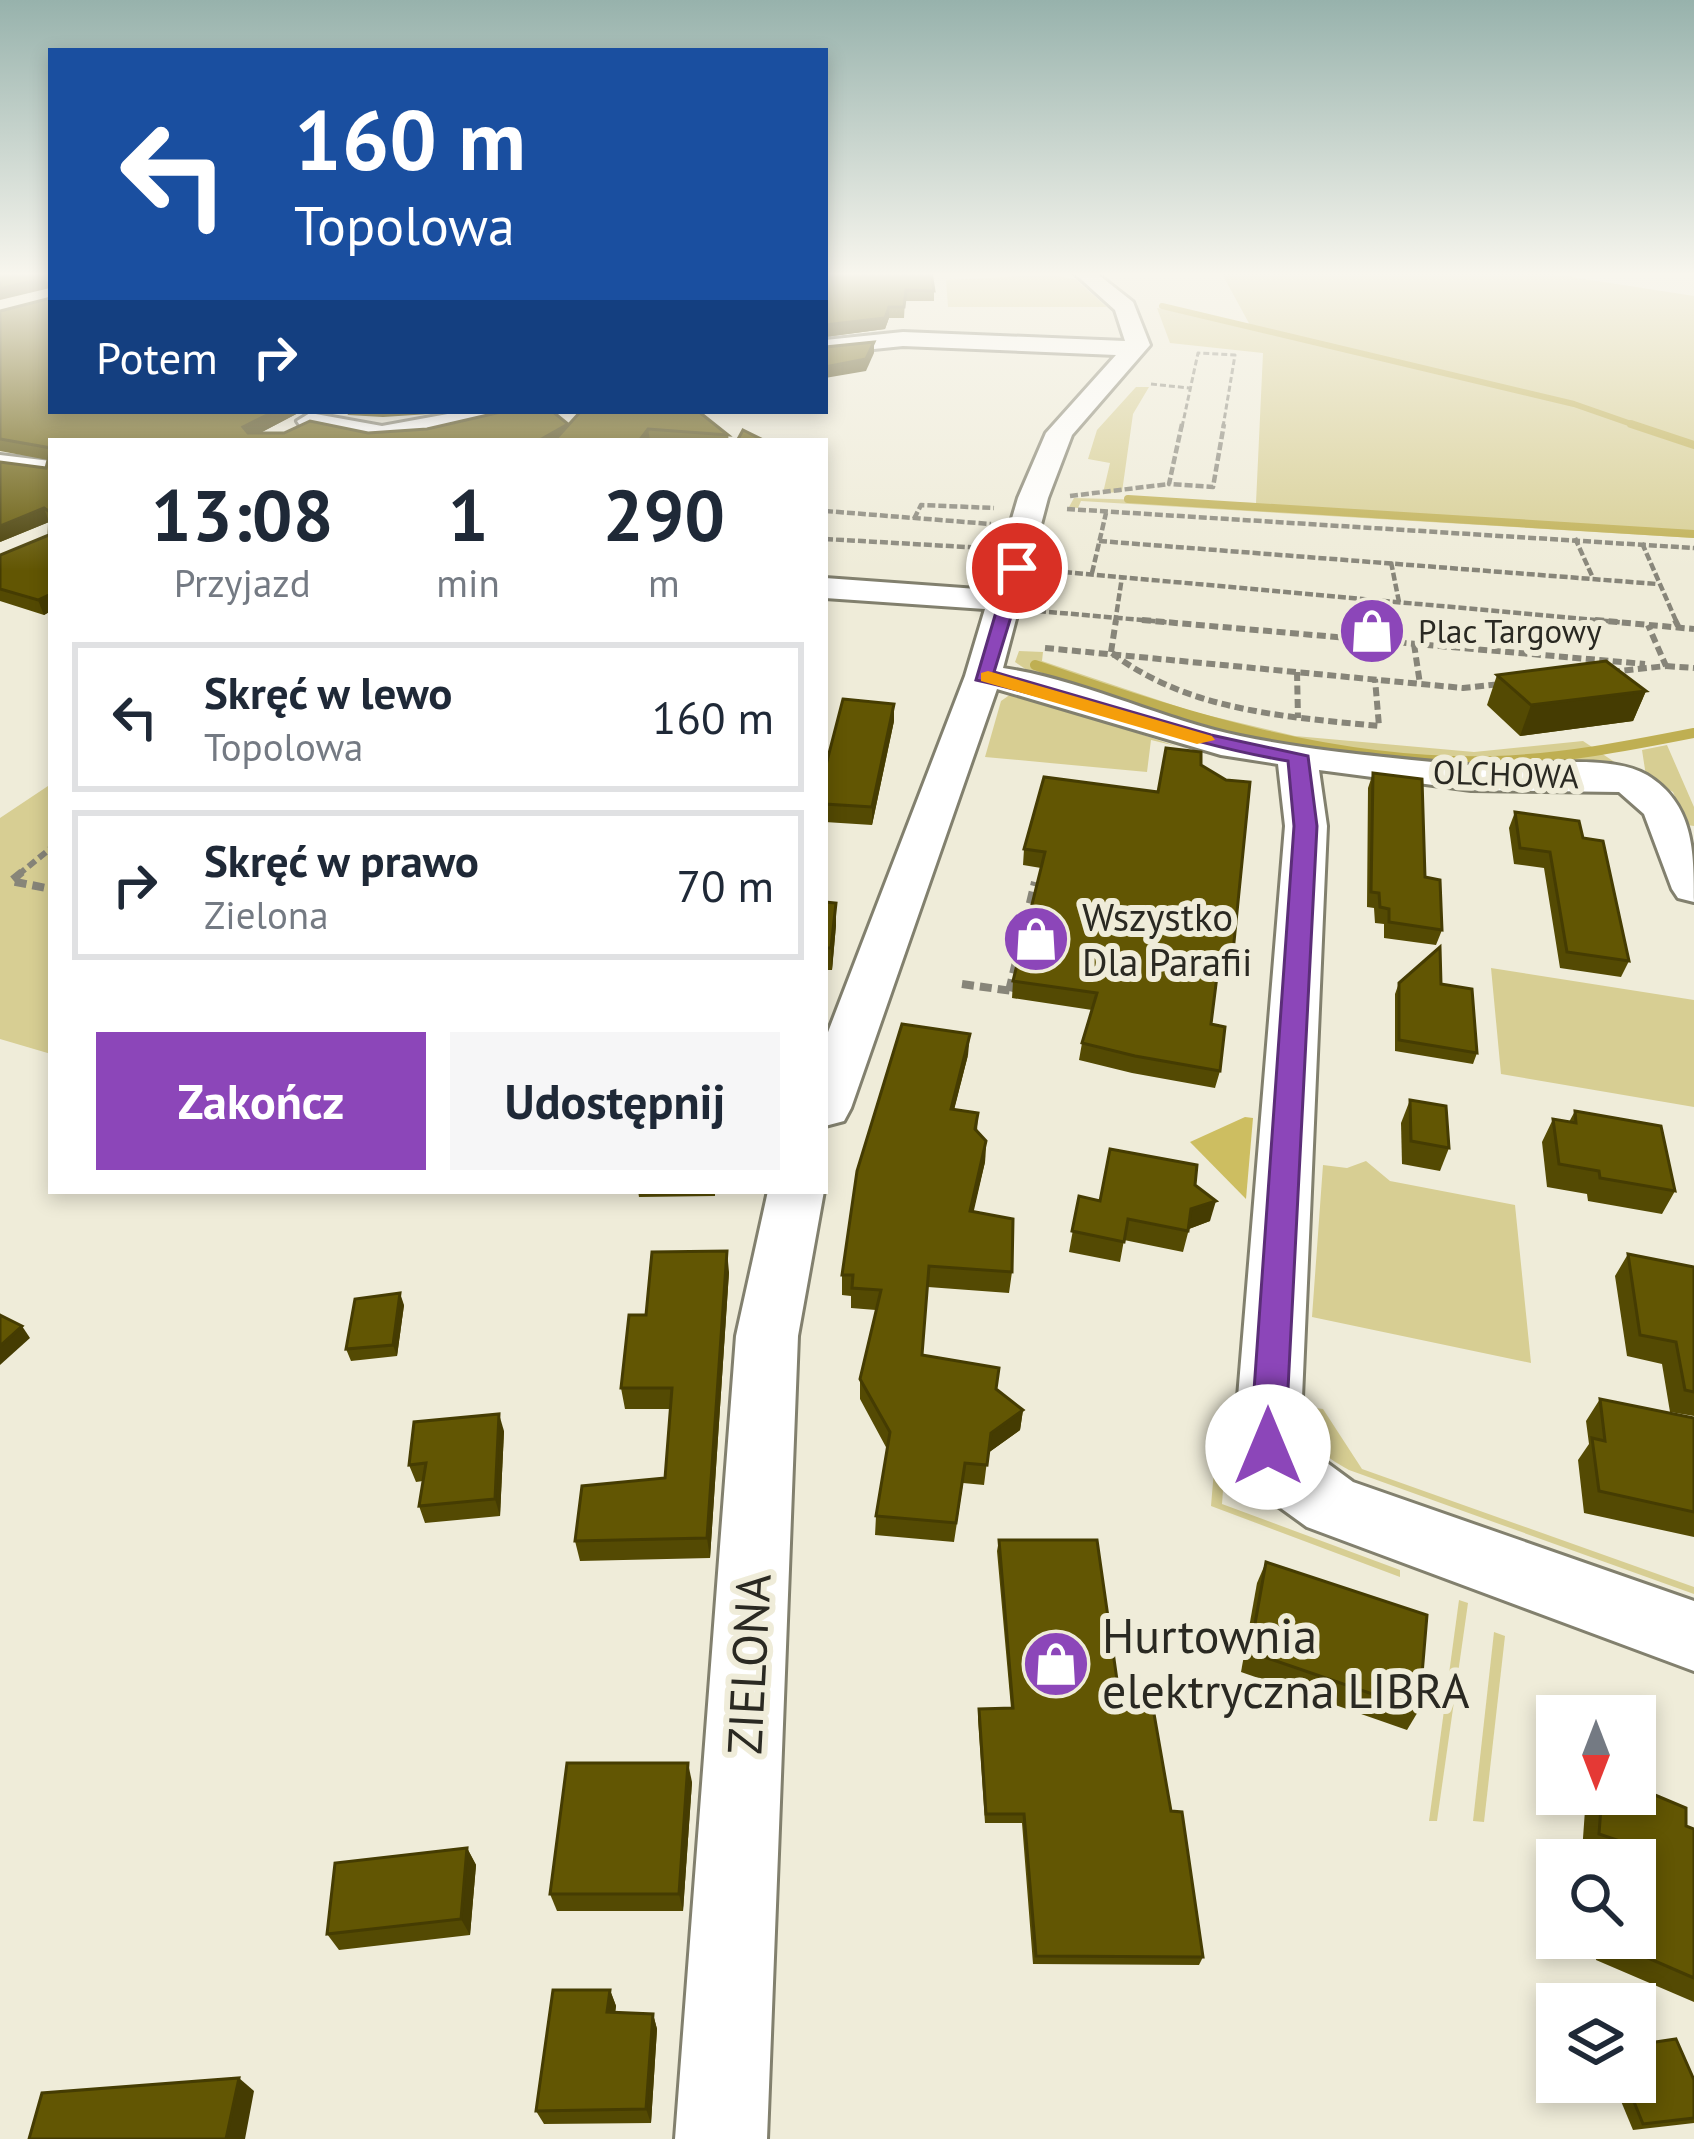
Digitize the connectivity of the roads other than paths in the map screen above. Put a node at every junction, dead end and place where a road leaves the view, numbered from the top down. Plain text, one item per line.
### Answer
1 (1116, 372) edge
2 (490, 414) edge
3 (321, 416) edge
4 (280, 434) edge
5 (379, 435) junction
6 (399, 438) edge
7 (0, 463) edge
8 (48, 469) edge
9 (828, 588) edge
10 (1008, 601) junction
11 (983, 676) junction
12 (1298, 737) junction
13 (1686, 848) edge
14 (1694, 889) edge
15 (828, 1100) edge
16 (795, 1194) edge
17 (1694, 1636) edge
18 (721, 2139) edge

1 - 10 street
2 - 5 street
3 - 4 street
3 - 5 street
5 - 6 street
7 - 8 street
9 - 10 street
10 - 11 street
11 - 12 street, OLCHOWA
11 - 15 street
12 - 13 street, OLCHOWA
12 - 17 street
13 - 14 street, OLCHOWA
16 - 18 street, ZIELONA

